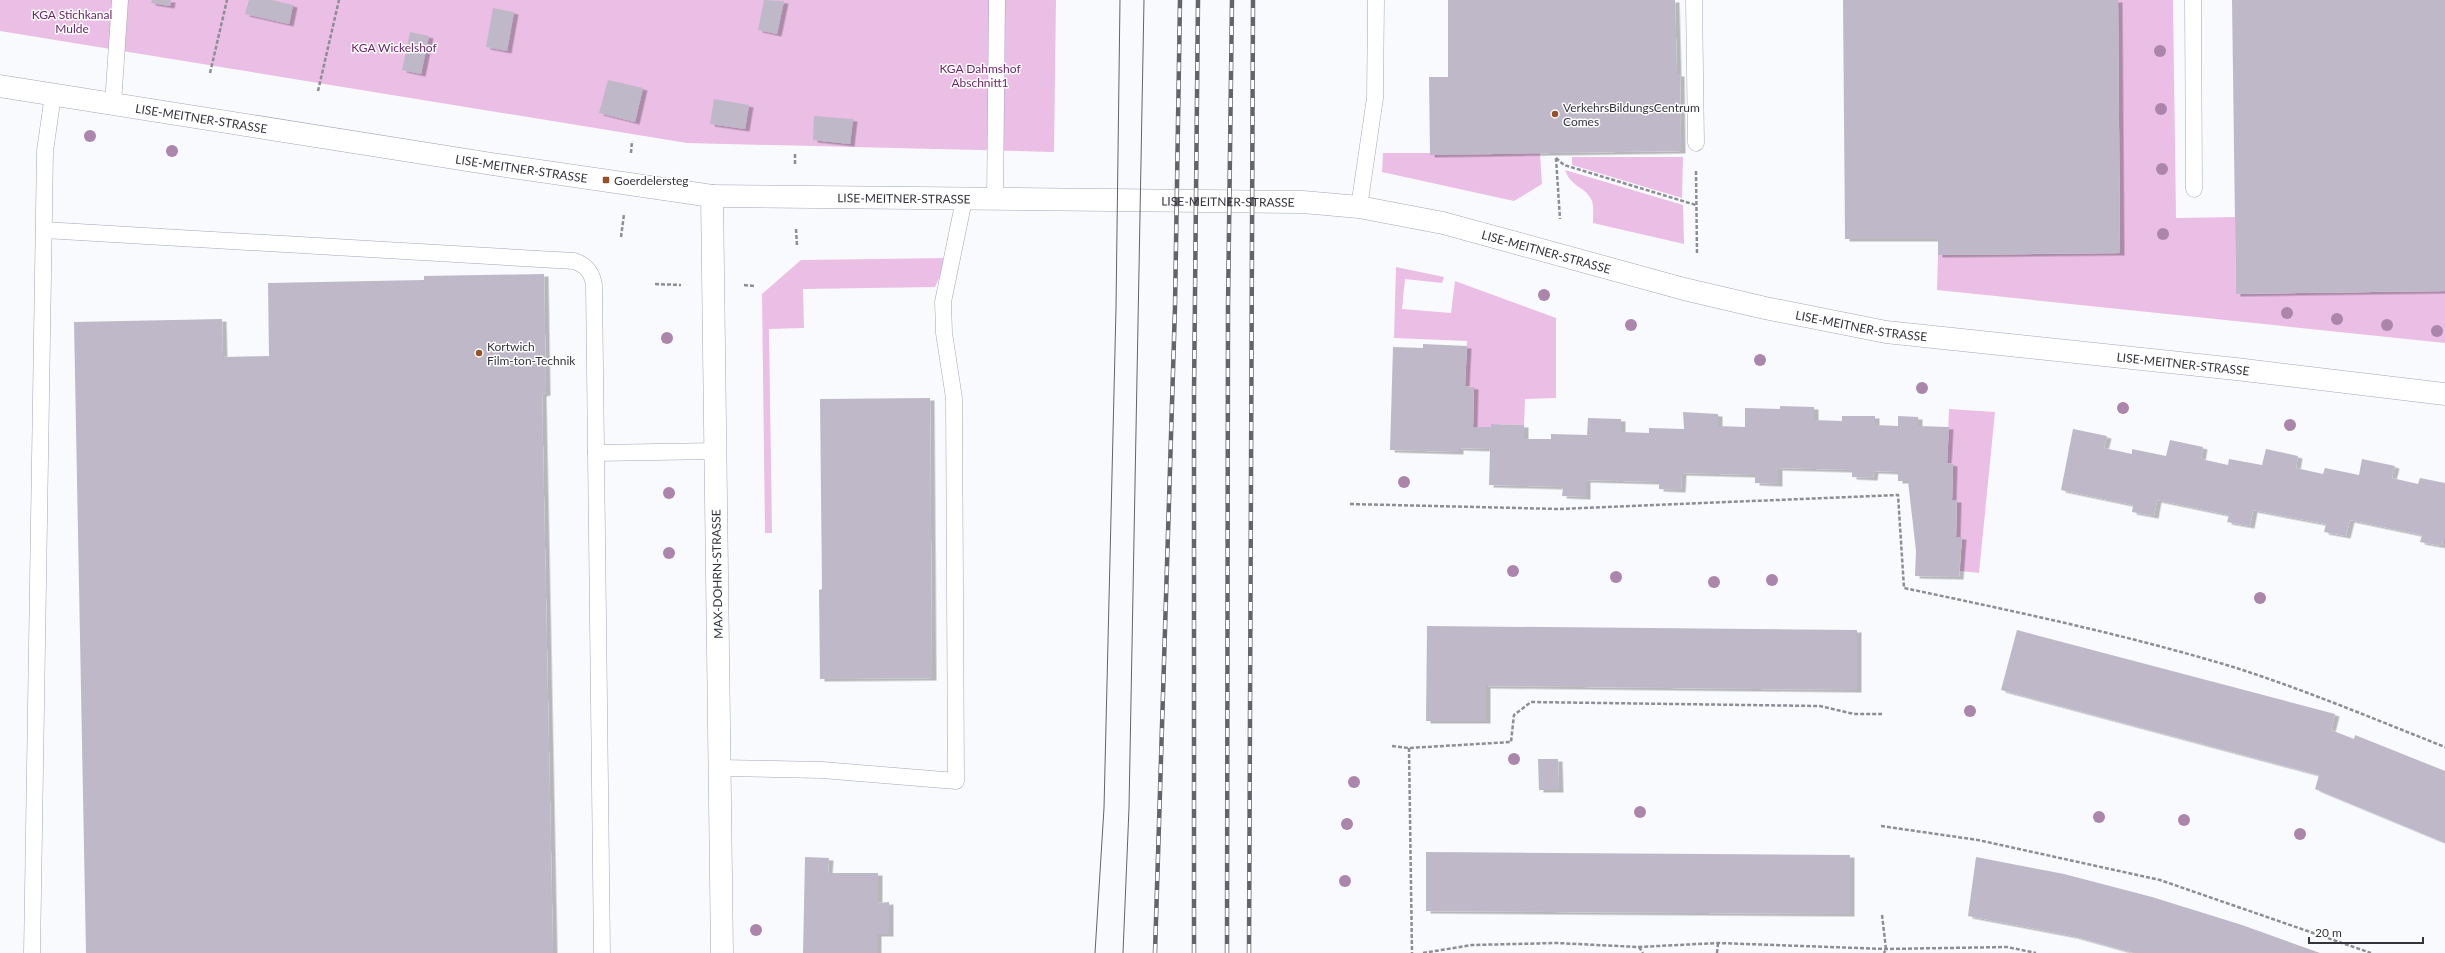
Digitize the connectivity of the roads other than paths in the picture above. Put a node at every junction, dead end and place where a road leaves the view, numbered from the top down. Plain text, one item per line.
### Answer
1 (120, 0) edge
2 (997, 0) edge
3 (1376, 0) edge
4 (1694, 0) edge
5 (2193, 0) edge
6 (0, 86) edge
7 (53, 95) junction
8 (113, 104) junction
9 (1696, 143) dead end
10 (2194, 189) dead end
11 (712, 196) junction
12 (964, 200) junction
13 (995, 200) junction
14 (1359, 207) junction
15 (44, 230) junction
16 (2445, 394) edge
17 (716, 452) junction
18 (596, 453) junction
19 (720, 768) junction
20 (32, 953) edge
21 (602, 953) edge
22 (722, 953) edge

1 - 8 lane
2 - 13 lane
3 - 14 lane
4 - 9 lane
5 - 10 lane
6 - 7 main road, LISE-MEITNER-STRASSE
7 - 8 main road, LISE-MEITNER-STRASSE
7 - 15 lane
8 - 11 main road, LISE-MEITNER-STRASSE
11 - 12 main road, LISE-MEITNER-STRASSE
11 - 17 main road, MAX-DOHRN-STRASSE
12 - 13 main road, LISE-MEITNER-STRASSE
12 - 19 lane
13 - 14 main road, LISE-MEITNER-STRASSE
14 - 16 main road, LISE-MEITNER-STRASSE
15 - 18 lane
15 - 20 lane
17 - 18 lane
17 - 19 main road, MAX-DOHRN-STRASSE
18 - 21 lane
19 - 22 main road, MAX-DOHRN-STRASSE

